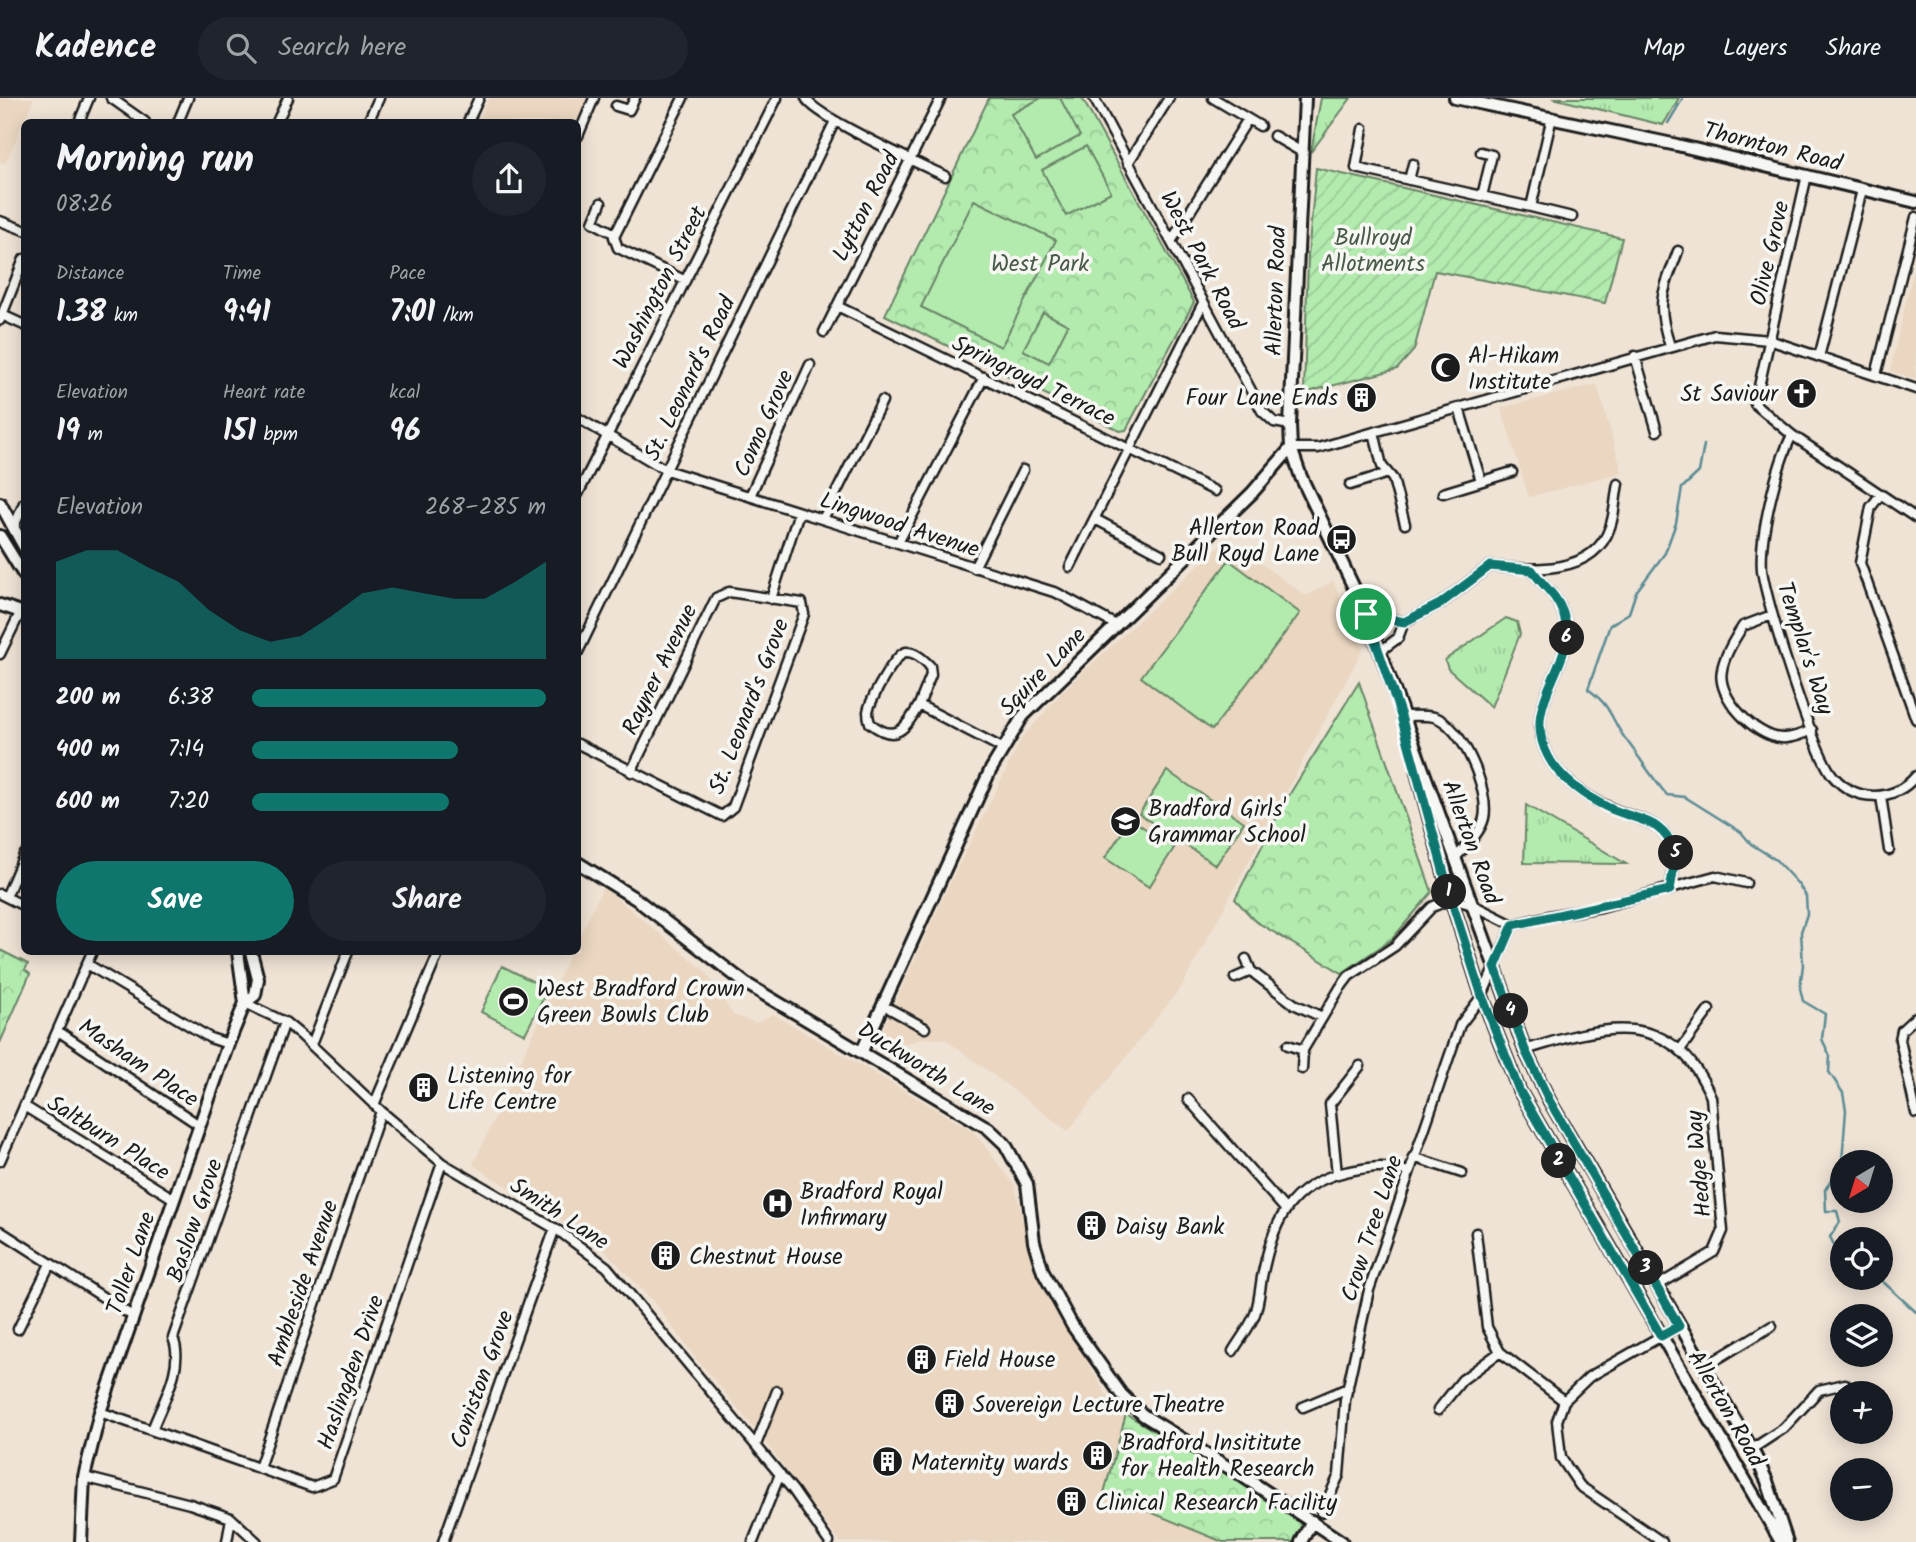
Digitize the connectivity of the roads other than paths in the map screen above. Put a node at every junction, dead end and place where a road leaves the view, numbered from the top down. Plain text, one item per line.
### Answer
1 (89, 98) edge
2 (111, 98) edge
3 (188, 98) edge
4 (288, 98) edge
5 (379, 98) edge
6 (479, 98) edge
7 (594, 98) edge
8 (635, 98) edge
9 (683, 98) edge
10 (777, 98) edge
11 (807, 98) edge
12 (941, 98) edge
13 (1094, 98) edge
14 (1169, 98) edge
15 (1213, 98) edge
16 (1305, 98) edge
17 (1455, 98) edge
18 (615, 106) dead end
19 (1552, 117) junction
20 (80, 119) edge
21 (141, 119) edge
22 (179, 119) edge
23 (278, 119) edge
24 (369, 119) edge
25 (469, 119) edge
26 (1248, 119) junction
27 (835, 121) junction
28 (1260, 126) dead end
29 (581, 129) edge
30 (1363, 129) dead end
31 (1274, 136) dead end
32 (1302, 152) junction
33 (1481, 152) dead end
34 (911, 159) junction
35 (1128, 163) junction
36 (1413, 164) dead end
37 (1807, 175) junction
38 (945, 176) dead end
39 (1409, 180) junction
40 (1861, 190) junction
41 (1482, 196) junction
42 (1916, 202) edge
43 (601, 204) dead end
44 (1531, 207) junction
45 (1916, 217) edge
46 (1572, 218) dead end
47 (0, 220) edge
48 (21, 229) edge
49 (614, 235) junction
50 (1172, 240) junction
51 (1678, 251) dead end
52 (21, 267) edge
53 (684, 280) junction
54 (1203, 303) junction
55 (837, 306) junction
56 (1, 318) edge
57 (21, 324) edge
58 (824, 332) dead end
59 (1769, 340) junction
60 (1670, 346) junction
61 (1635, 356) junction
62 (1819, 357) junction
63 (810, 365) dead end
64 (1876, 375) junction
65 (984, 377) junction
66 (1916, 389) edge
67 (882, 401) dead end
68 (1459, 408) junction
69 (581, 420) edge
70 (1290, 425) junction
71 (1657, 431) dead end
72 (1374, 432) junction
73 (607, 435) junction
74 (1792, 435) junction
75 (1130, 447) junction
76 (1292, 449) junction
77 (666, 470) junction
78 (1023, 470) dead end
79 (1512, 472) dead end
80 (1388, 473) junction
81 (1481, 481) junction
82 (1618, 484) dead end
83 (1350, 485) dead end
84 (581, 488) edge
85 (1215, 491) dead end
86 (1443, 493) dead end
87 (1881, 494) junction
88 (750, 496) junction
89 (0, 503) edge
90 (21, 510) edge
91 (799, 512) junction
92 (1916, 518) edge
93 (823, 519) junction
94 (1094, 519) junction
95 (1405, 524) dead end
96 (14, 527) junction
97 (0, 536) edge
98 (21, 541) edge
99 (898, 543) junction
100 (1161, 554) dead end
101 (1070, 567) dead end
102 (974, 568) junction
103 (21, 570) edge
104 (1532, 570) junction
105 (771, 598) junction
106 (0, 605) edge
107 (21, 613) edge
108 (804, 614) joint
109 (1366, 614) junction
110 (21, 615) edge
111 (1772, 615) junction
112 (1404, 622) junction
113 (1116, 625) junction
114 (581, 646) edge
115 (1380, 652) junction
116 (0, 654) edge
117 (919, 705) junction
118 (1401, 716) junction
119 (1916, 719) edge
120 (1812, 730) junction
121 (581, 746) edge
122 (1002, 748) junction
123 (631, 772) junction
124 (1916, 776) edge
125 (1881, 796) junction
126 (1889, 850) dead end
127 (1456, 857) junction
128 (21, 861) edge
129 (581, 865) edge
130 (1746, 883) dead end
131 (1670, 890) junction
132 (3, 895) edge
133 (1451, 899) junction
134 (21, 904) edge
135 (1473, 905) junction
136 (1513, 925) junction
137 (91, 955) edge
138 (238, 955) edge
139 (252, 955) edge
140 (347, 955) edge
141 (438, 955) edge
142 (1246, 959) dead end
143 (87, 964) junction
144 (1495, 967) junction
145 (1251, 971) junction
146 (1235, 978) dead end
147 (1482, 996) junction
148 (245, 1003) junction
149 (890, 1009) dead end
150 (1709, 1010) dead end
151 (1322, 1017) junction
152 (1916, 1017) edge
153 (285, 1022) junction
154 (925, 1028) dead end
155 (58, 1031) junction
156 (228, 1044) junction
157 (312, 1044) junction
158 (1288, 1045) dead end
159 (1303, 1050) junction
160 (1525, 1050) junction
161 (1679, 1050) junction
162 (862, 1051) junction
163 (1360, 1066) dead end
164 (1303, 1069) dead end
165 (1188, 1098) dead end
166 (24, 1106) junction
167 (378, 1108) junction
168 (1916, 1113) edge
169 (199, 1125) junction
170 (1413, 1157) junction
171 (0, 1161) edge
172 (442, 1163) junction
173 (1408, 1172) junction
174 (1462, 1173) dead end
175 (1337, 1174) junction
176 (174, 1199) junction
177 (1285, 1209) junction
178 (555, 1228) junction
179 (0, 1230) edge
180 (1476, 1233) dead end
181 (50, 1264) junction
182 (1657, 1286) junction
183 (134, 1318) junction
184 (1679, 1326) junction
185 (1772, 1326) dead end
186 (18, 1329) dead end
187 (1661, 1336) junction
188 (1233, 1351) dead end
189 (1500, 1352) junction
190 (1704, 1367) junction
191 (1830, 1387) edge
192 (1348, 1388) junction
193 (777, 1391) dead end
194 (1564, 1401) junction
195 (1303, 1407) dead end
196 (1438, 1410) dead end
197 (100, 1412) junction
198 (152, 1430) junction
199 (756, 1445) junction
200 (1752, 1449) junction
201 (259, 1468) junction
202 (780, 1474) junction
203 (84, 1477) junction
204 (1322, 1512) dead end
205 (230, 1518) junction
206 (1312, 1521) junction
207 (81, 1542) edge
208 (227, 1542) edge
209 (257, 1542) edge
210 (443, 1542) edge
211 (753, 1542) edge
212 (829, 1542) edge
213 (1301, 1542) edge
214 (1342, 1542) edge
215 (1662, 1542) edge
216 (1781, 1542) edge
217 (1787, 1542) edge

1 - 20 street
2 - 21 street
3 - 22 street
4 - 23 street
5 - 24 street
6 - 25 street
7 - 29 street
8 - 18 street
9 - 49 street
10 - 53 street, Washington Street
11 - 27 street
12 - 34 street, Lytton Road
13 - 35 street, West Park Road
14 - 35 street
15 - 26 street
16 - 32 street, Allerton Road
17 - 19 street, Thornton Road
19 - 37 street, Thornton Road
19 - 44 street
26 - 28 street
26 - 50 street
27 - 34 street
27 - 77 street, St. Leonard's Road
30 - 39 street
31 - 32 street
32 - 70 street, Allerton Road
33 - 41 street
34 - 38 street
34 - 55 street, Lytton Road
35 - 50 street, West Park Road
36 - 39 street
37 - 40 street, Thornton Road
37 - 59 street, Olive Grove
39 - 41 street
40 - 42 street, Thornton Road
40 - 62 street
41 - 44 street
43 - 49 street
44 - 46 street
45 - 64 street
47 - 48 street
49 - 53 street
50 - 54 street, West Park Road
51 - 60 street
52 - 56 street
53 - 73 street, Washington Street
54 - 70 street, West Park Road
54 - 75 street
55 - 58 street, Lytton Road
55 - 65 street, Springroyd Terrace
56 - 57 street
59 - 60 street
59 - 62 street
59 - 74 street, Olive Grove
60 - 61 street
61 - 68 street
61 - 71 street
62 - 64 street
63 - 88 street, Como Grove
64 - 66 street
65 - 75 street, Springroyd Terrace
65 - 99 street
67 - 93 street
68 - 72 street
68 - 81 street
69 - 73 street, Lingwood Avenue
70 - 76 street, Allerton Road
72 - 76 street
72 - 80 street
73 - 77 street, Lingwood Avenue
73 - 84 street, Washington Street
74 - 87 street
74 - 111 street, Templar's Way
75 - 85 street, Springroyd Terrace
75 - 94 street
76 - 109 street, Allerton Road
76 - 113 street, Squire Lane
77 - 88 street, Lingwood Avenue
77 - 114 street, St. Leonard's Road
78 - 102 street
79 - 81 street
80 - 83 street
80 - 95 street
81 - 86 street
82 - 104 street
87 - 92 street
87 - 119 street
88 - 91 street, Lingwood Avenue
89 - 96 street
90 - 96 street
91 - 93 street, Lingwood Avenue
91 - 105 street
93 - 99 street, Lingwood Avenue
94 - 100 street
94 - 101 street
96 - 97 street
96 - 98 street
97 - 103 street
99 - 102 street, Lingwood Avenue
102 - 113 street, Lingwood Avenue
104 - 112 street
104 - 131 street
105 - 108 street, Rayner Avenue
105 - 123 street, Rayner Avenue
106 - 107 street
108 - 123 street, St. Leonard's Grove
109 - 112 street
109 - 115 street, Allerton Road
110 - 116 street
111 - 120 street, Templar's Way
111 - 120 street
112 - 115 street
113 - 122 street, Squire Lane
115 - 118 street, Allerton Road
117 - 117 street
117 - 122 street
118 - 127 street, Allerton Road
118 - 127 street
118 - 133 street, Allerton Road
120 - 125 street, Templar's Way
121 - 123 street, St. Leonard's Grove
122 - 162 street, Squire Lane
124 - 125 street
125 - 126 street
127 - 135 street, Allerton Road
128 - 132 street
129 - 162 street, Duckworth Lane
130 - 131 street
131 - 136 street
132 - 134 street
133 - 135 street
133 - 147 street, Allerton Road
133 - 151 street
135 - 136 street
135 - 144 street, Allerton Road
136 - 144 street, Crow Tree Lane
137 - 143 street
138 - 148 street
139 - 148 street, Toller Lane
140 - 157 street
141 - 167 street, Ambleside Avenue
142 - 145 street
143 - 155 street
143 - 156 street
144 - 147 street, Crow Tree Lane
144 - 160 street, Allerton Road
145 - 146 street
145 - 151 street
147 - 170 street, Crow Tree Lane
147 - 187 street, Allerton Road
148 - 153 street, Smith Lane
148 - 156 street, Toller Lane
149 - 154 street
150 - 161 street
151 - 159 street
152 - 168 street
153 - 157 street, Smith Lane
153 - 198 street, Baslow Grove
155 - 166 street
155 - 169 street, Masham Place
156 - 169 street, Toller Lane
157 - 167 street, Smith Lane
158 - 159 street
159 - 164 street
160 - 161 street, Hedge Way
160 - 182 street, Allerton Road
161 - 182 street, Hedge Way
162 - 206 street, Duckworth Lane
163 - 175 street
165 - 177 street
166 - 171 street
166 - 176 street, Saltburn Place
167 - 172 street, Smith Lane
167 - 201 street, Ambleside Avenue
169 - 176 street, Toller Lane
170 - 173 street, Crow Tree Lane
170 - 174 street
172 - 178 street, Smith Lane
172 - 201 street, Haslingden Drive
173 - 175 street
173 - 192 street, Crow Tree Lane
175 - 177 street
176 - 183 street, Toller Lane
177 - 188 street
178 - 199 street, Smith Lane
178 - 210 street, Coniston Grove
179 - 181 street
180 - 189 street
181 - 183 street
181 - 186 street
182 - 184 street, Allerton Road
183 - 197 street, Toller Lane
184 - 187 street
184 - 190 street, Allerton Road
185 - 190 street
187 - 194 street
187 - 216 street, Allerton Road
189 - 194 street
189 - 196 street
190 - 200 street, Allerton Road
191 - 200 street
192 - 195 street
192 - 204 street, Crow Tree Lane
193 - 199 street
194 - 215 street
197 - 198 street, Haslingden Drive
197 - 203 street, Toller Lane
198 - 201 street, Haslingden Drive
199 - 202 street, Smith Lane
200 - 217 street, Allerton Road
202 - 211 street
202 - 212 street, Smith Lane
203 - 205 street
203 - 207 street, Toller Lane
205 - 208 street
205 - 209 street
206 - 213 street
206 - 214 street, Duckworth Lane

